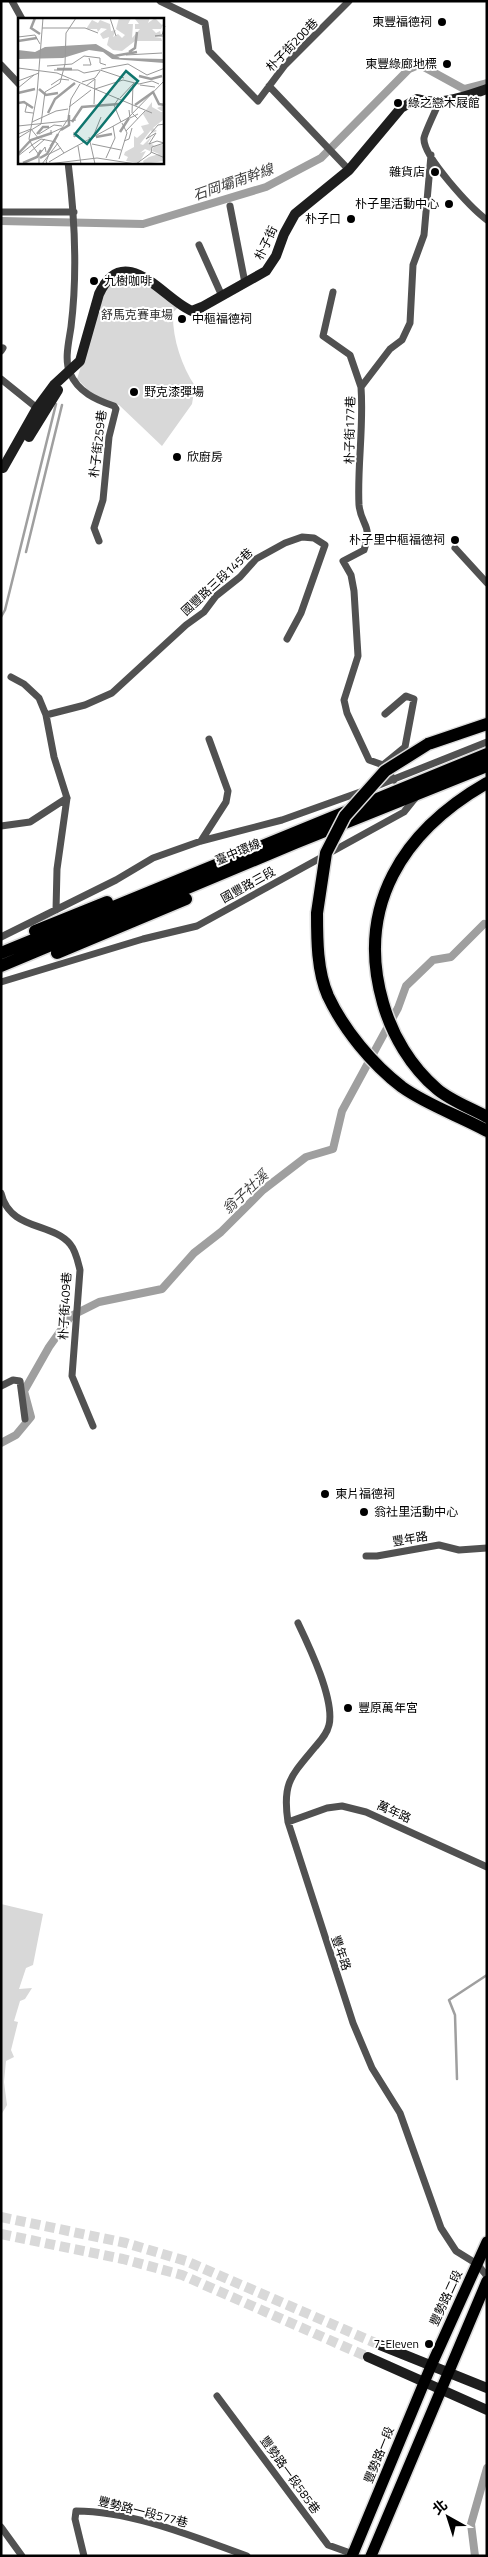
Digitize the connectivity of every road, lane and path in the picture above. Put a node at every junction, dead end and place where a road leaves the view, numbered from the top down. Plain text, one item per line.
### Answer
1 (12, 1) edge
2 (160, 1) edge
3 (349, 1) edge
4 (21, 18) edge
5 (1, 65) edge
6 (18, 83) edge
7 (269, 86) junction
8 (487, 89) edge
9 (439, 102) junction
10 (431, 155) junction
11 (68, 164) edge
12 (349, 170) junction
13 (230, 206) dead end
14 (1, 212) edge
15 (74, 212) junction
16 (487, 220) edge
17 (199, 245) dead end
18 (245, 283) junction
19 (334, 292) dead end
20 (222, 296) junction
21 (69, 372) junction
22 (1, 379) edge
23 (361, 387) junction
24 (37, 408) junction
25 (2, 469) edge
26 (99, 541) dead end
27 (455, 548) dead end
28 (487, 583) edge
29 (288, 639) dead end
30 (11, 678) dead end
31 (385, 714) dead end
32 (46, 715) junction
33 (487, 724) edge
34 (208, 739) dead end
35 (487, 742) edge
36 (487, 754) edge
37 (383, 765) junction
38 (487, 767) edge
39 (394, 780) junction
40 (487, 783) edge
41 (416, 796) junction
42 (67, 798) junction
43 (1, 826) edge
44 (201, 841) junction
45 (56, 910) junction
46 (1, 938) edge
47 (1, 946) edge
48 (1, 953) edge
49 (1, 966) edge
50 (1, 974) edge
51 (1, 982) edge
52 (487, 1116) edge
53 (487, 1131) edge
54 (1, 1193) edge
55 (1, 1386) edge
56 (25, 1419) dead end
57 (93, 1426) dead end
58 (487, 1548) edge
59 (366, 1556) dead end
60 (298, 1623) dead end
61 (288, 1822) junction
62 (487, 1867) edge
63 (487, 2242) edge
64 (477, 2264) junction
65 (487, 2276) edge
66 (487, 2281) edge
67 (380, 2345) tunnel mouth
68 (368, 2358) tunnel mouth
69 (431, 2366) junction
70 (449, 2371) junction
71 (424, 2382) junction
72 (441, 2388) junction
73 (487, 2388) edge
74 (217, 2396) dead end
75 (487, 2410) edge
76 (1, 2527) edge
77 (353, 2555) edge
78 (22, 2556) edge
79 (84, 2556) edge
80 (247, 2556) edge
81 (371, 2556) edge

1 - 4 street
2 - 7 street
3 - 7 street, 朴子街200巷
5 - 6 street
7 - 12 street, 朴子街200巷
8 - 9 street, 朴子街
9 - 10 street
9 - 12 street, 朴子街
10 - 16 street
10 - 23 street, 朴子街177巷
11 - 15 street
12 - 18 street, 朴子街
13 - 18 street
14 - 15 street
15 - 21 street
17 - 20 street
18 - 20 street, 朴子街
19 - 23 street
20 - 21 street, 朴子街
21 - 24 street, 朴子街
21 - 25 street, 朴子街
21 - 26 street, 朴子街259巷
22 - 24 street
23 - 37 street, 朴子街177巷
24 - 25 street, 朴子街
27 - 28 street
29 - 32 street, 國豐路三段145巷
30 - 32 street
31 - 37 street
32 - 42 street
33 - 53 highway, bridge
34 - 44 street
35 - 39 street
36 - 47 highway
36 - 48 highway, 臺中環線, bridge
37 - 39 street
38 - 41 street, 國豐路三段
38 - 49 highway, 臺中環線
39 - 44 street
40 - 52 highway
41 - 50 highway
41 - 51 street, 國豐路三段
42 - 43 street
42 - 45 street
44 - 45 street
45 - 46 street
54 - 57 street, 朴子街409巷
55 - 56 street
58 - 59 street, 豐年路
60 - 61 street, 豐年路
61 - 62 street, 萬年路
61 - 64 street, 豐年路
63 - 64 main road, 豐勢路二段
64 - 65 street, 豐年路
64 - 69 main road, 豐勢路二段
66 - 70 main road
67 - 69 street
68 - 71 street
69 - 70 street
69 - 71 main road, 豐勢路一段
70 - 72 main road
70 - 73 street
71 - 72 street
71 - 77 main road, 豐勢路一段
72 - 75 street
72 - 81 main road
74 - 77 street, 豐勢路一段585巷
76 - 78 street
79 - 80 street, 豐勢路一段577巷

